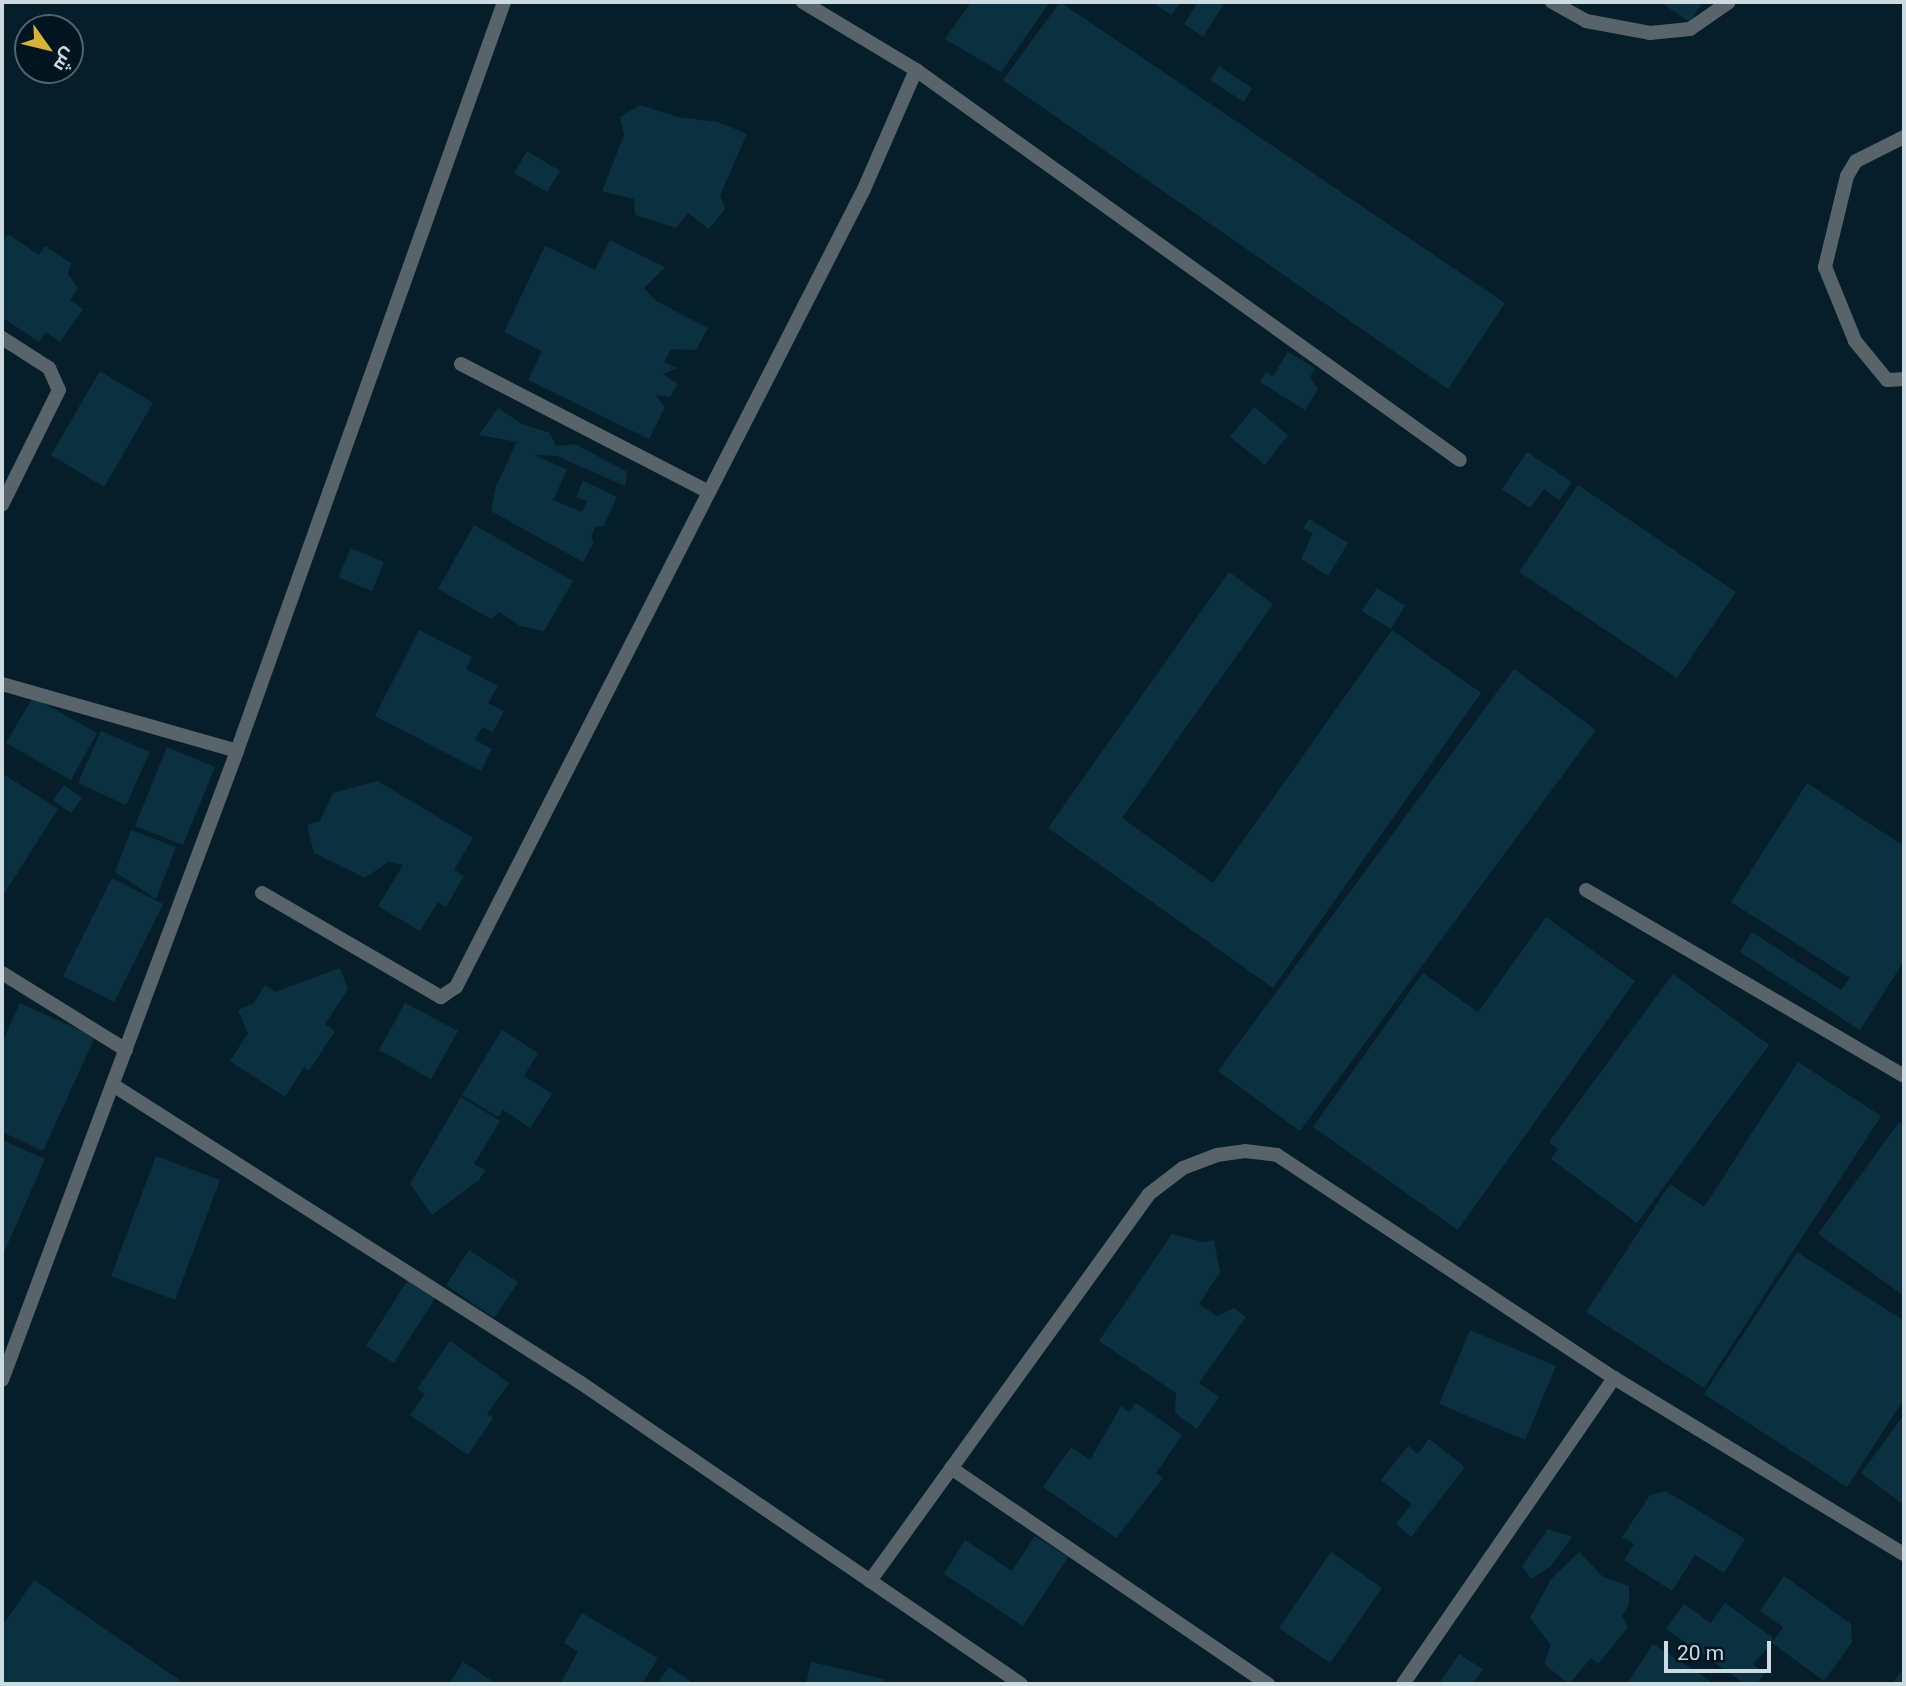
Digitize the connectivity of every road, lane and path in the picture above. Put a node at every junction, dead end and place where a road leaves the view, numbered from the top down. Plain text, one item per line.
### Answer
1 (504, 2) edge
2 (803, 2) edge
3 (1552, 2) edge
4 (1728, 2) edge
5 (916, 70) junction
6 (1904, 137) edge
7 (2, 338) edge
8 (460, 364) dead end
9 (1904, 379) edge
10 (1460, 460) dead end
11 (709, 492) junction
12 (2, 505) edge
13 (2, 684) edge
14 (237, 751) junction
15 (1586, 890) dead end
16 (262, 893) dead end
17 (2, 973) edge
18 (126, 1050) junction
19 (1904, 1076) edge
20 (113, 1085) junction
21 (1615, 1378) junction
22 (2, 1380) edge
23 (951, 1468) junction
24 (1904, 1554) edge
25 (870, 1581) junction
26 (1021, 1684) edge
27 (1268, 1684) edge
28 (1403, 1684) edge

1 - 14 street
2 - 5 street
3 - 4 street
5 - 10 street
5 - 11 street
6 - 9 street
7 - 12 street
8 - 11 street
11 - 16 street
13 - 14 street
14 - 18 street
15 - 19 street
17 - 18 street
18 - 20 street
20 - 22 street
20 - 25 street
21 - 23 street
21 - 24 street
21 - 28 street
23 - 25 street
23 - 27 street
25 - 26 street

